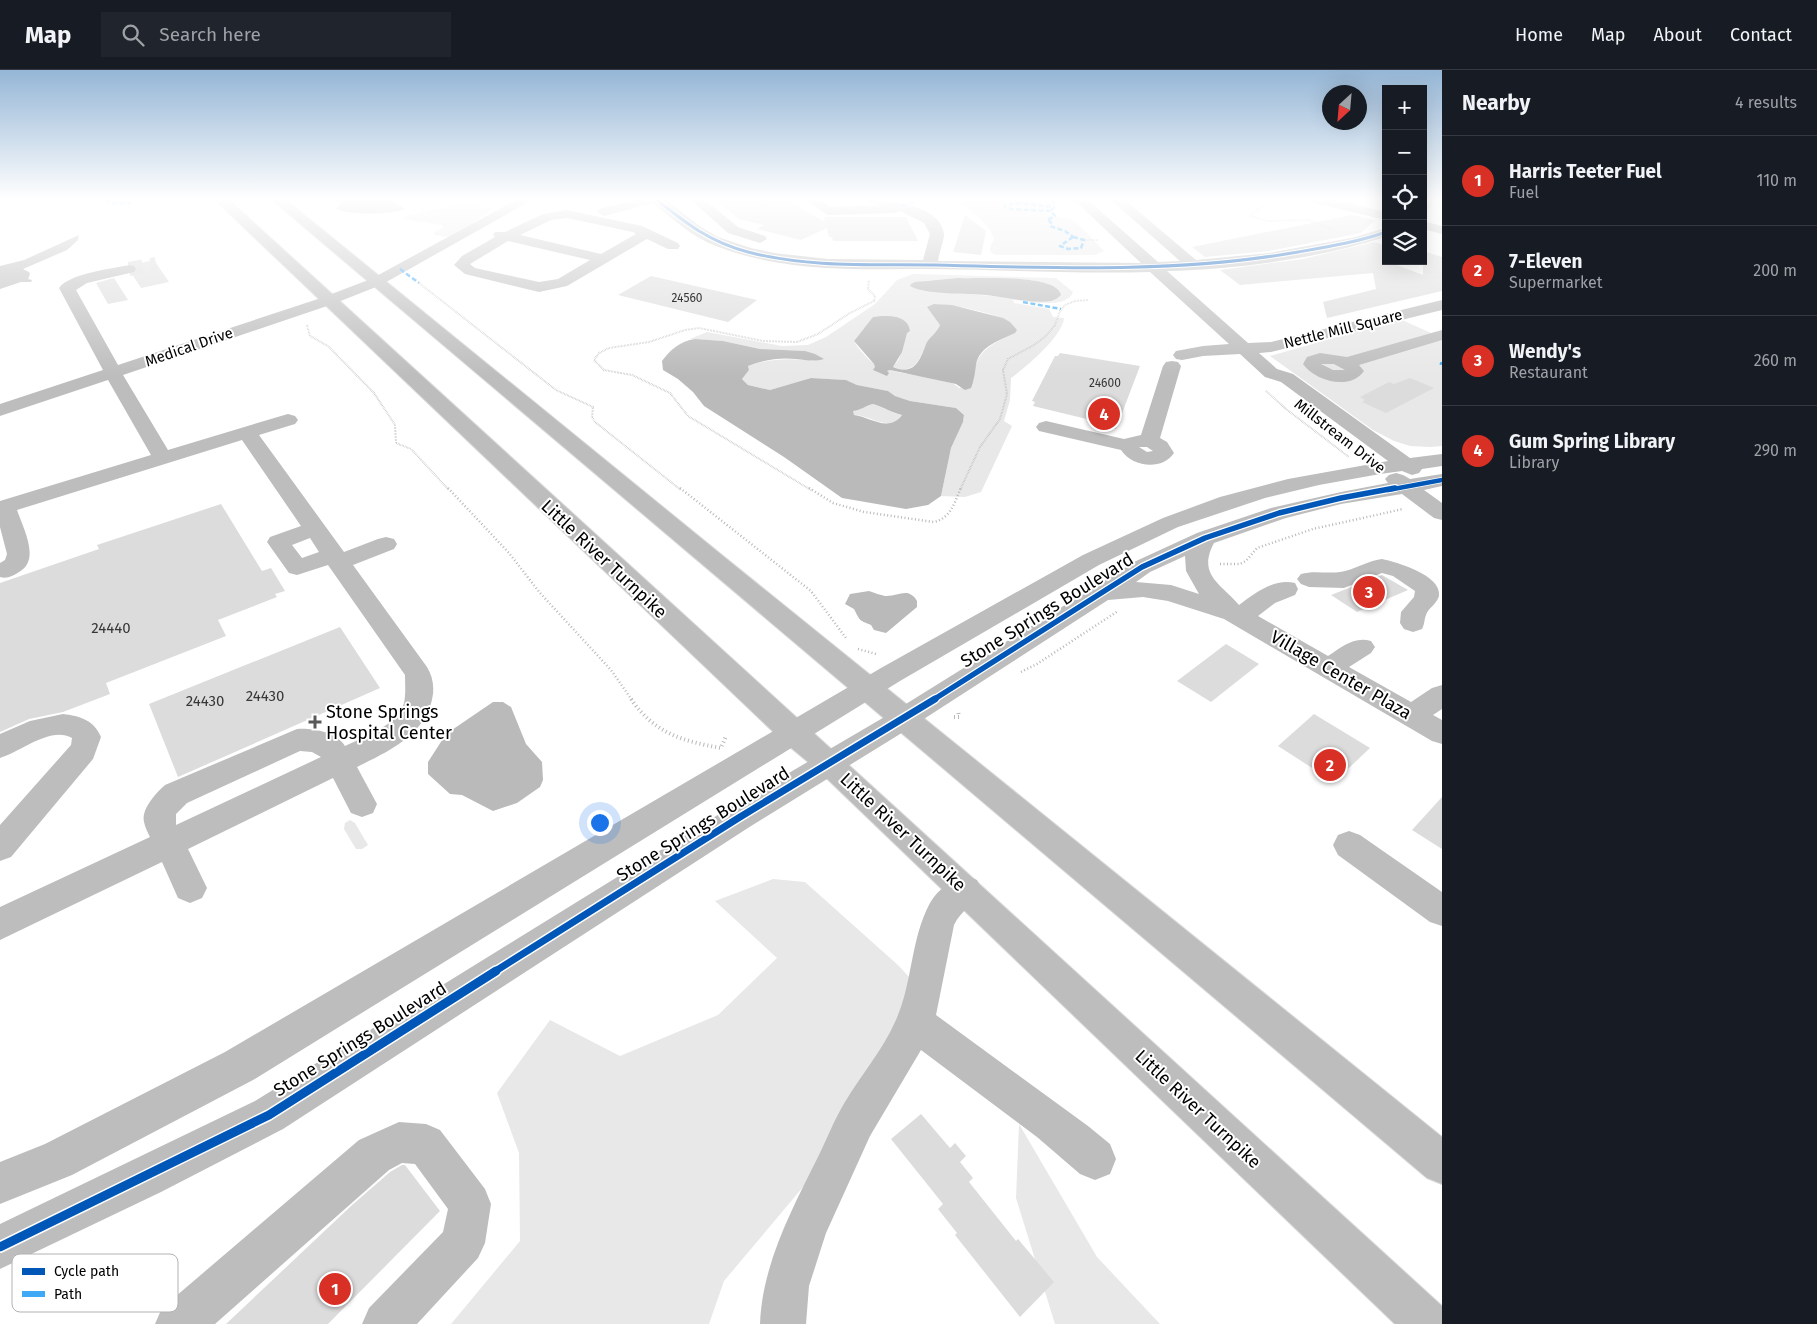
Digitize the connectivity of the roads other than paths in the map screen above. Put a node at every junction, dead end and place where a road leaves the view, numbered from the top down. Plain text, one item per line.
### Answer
1 (282, 259) edge
2 (348, 259) edge
3 (419, 259) edge
4 (467, 259) edge
5 (604, 259) edge
6 (791, 259) edge
7 (931, 259) edge
8 (1143, 259) edge
9 (1185, 259) edge
10 (1267, 259) edge
11 (930, 265) junction
12 (1192, 265) junction
13 (1151, 266) junction
14 (562, 268) dead end
15 (129, 269) tunnel mouth
16 (546, 272) dead end
17 (580, 273) junction
18 (511, 281) junction
19 (376, 282) junction
20 (327, 301) junction
21 (1442, 305) edge
22 (1413, 312) junction
23 (1442, 325) edge
24 (1442, 335) edge
25 (1289, 343) junction
26 (1244, 349) junction
27 (114, 372) junction
28 (1268, 382) junction
29 (0, 410) edge
30 (288, 420) dead end
31 (1046, 427) dead end
32 (247, 433) junction
33 (162, 457) junction
34 (1442, 460) edge
35 (1381, 468) junction
36 (1405, 475) junction
37 (1438, 484) edge
38 (3, 507) edge
39 (1442, 513) edge
40 (314, 529) junction
41 (1205, 538) junction
42 (386, 544) dead end
43 (336, 559) junction
44 (4, 571) dead end
45 (1309, 579) dead end
46 (1286, 589) dead end
47 (1102, 592) junction
48 (1237, 615) junction
49 (1413, 623) dead end
50 (1362, 647) dead end
51 (1330, 667) junction
52 (867, 688) junction
53 (1442, 695) edge
54 (1412, 715) junction
55 (902, 719) junction
56 (1442, 733) edge
57 (794, 734) junction
58 (0, 747) edge
59 (338, 762) junction
60 (829, 763) junction
61 (362, 804) dead end
62 (168, 842) junction
63 (1348, 845) dead end
64 (0, 847) edge
65 (190, 888) dead end
66 (965, 890) junction
67 (1442, 911) edge
68 (0, 924) edge
69 (914, 1021) junction
70 (1095, 1159) dead end
71 (1442, 1163) edge
72 (0, 1183) edge
73 (0, 1247) edge
74 (178, 1324) edge
75 (385, 1324) edge
76 (783, 1324) edge
77 (1428, 1324) edge

1 - 20 main road, Little River Turnpike
2 - 19 main road
3 - 19 main road, Medical Drive
4 - 18 main road
5 - 17 main road
6 - 11 main road
7 - 11 main road
8 - 13 main road, Millstream Drive
9 - 12 main road
10 - 12 main road
11 - 13 main road
12 - 13 main road
13 - 26 main road, Millstream Drive
14 - 17 main road
15 - 27 main road
16 - 18 main road
17 - 18 main road
19 - 20 main road, Medical Drive
19 - 52 main road
20 - 27 main road, Medical Drive
20 - 57 main road, Little River Turnpike
21 - 22 main road, Nettle Mill Square
22 - 23 main road
22 - 25 main road, Nettle Mill Square
24 - 25 main road
25 - 26 main road, Nettle Mill Square
26 - 28 main road, Millstream Drive
26 - 31 main road, Nettle Mill Square
27 - 29 main road, Medical Drive
27 - 33 main road
28 - 35 main road, Millstream Drive
28 - 36 main road, Millstream Drive
30 - 32 main road
32 - 33 main road
32 - 40 main road
33 - 38 main road
34 - 36 main road, Stone Springs Boulevard
35 - 36 main road, Millstream Drive
35 - 52 main road, Stone Springs Boulevard
36 - 37 main road, Stone Springs Boulevard
36 - 39 main road, Millstream Drive
36 - 41 main road, Stone Springs Boulevard
38 - 44 main road
40 - 43 main road
40 - 43 main road
41 - 47 main road, Stone Springs Boulevard
41 - 48 main road
42 - 43 main road
43 - 59 main road
45 - 49 main road
46 - 48 main road
47 - 48 main road
47 - 55 main road, Stone Springs Boulevard
48 - 51 main road, Village Center Plaza
50 - 51 main road
51 - 54 main road, Village Center Plaza
52 - 55 main road
52 - 57 main road, Stone Springs Boulevard
53 - 54 main road
54 - 56 main road, Village Center Plaza
55 - 60 main road, Stone Springs Boulevard
55 - 71 main road
57 - 60 main road, Little River Turnpike
57 - 72 main road, Stone Springs Boulevard
58 - 64 main road
59 - 61 main road
59 - 62 main road
59 - 62 main road
60 - 66 main road, Little River Turnpike
60 - 73 main road, Stone Springs Boulevard
62 - 65 main road
62 - 68 main road
63 - 67 main road
66 - 69 main road
66 - 77 main road, Little River Turnpike
69 - 70 main road
69 - 76 main road
74 - 75 main road

